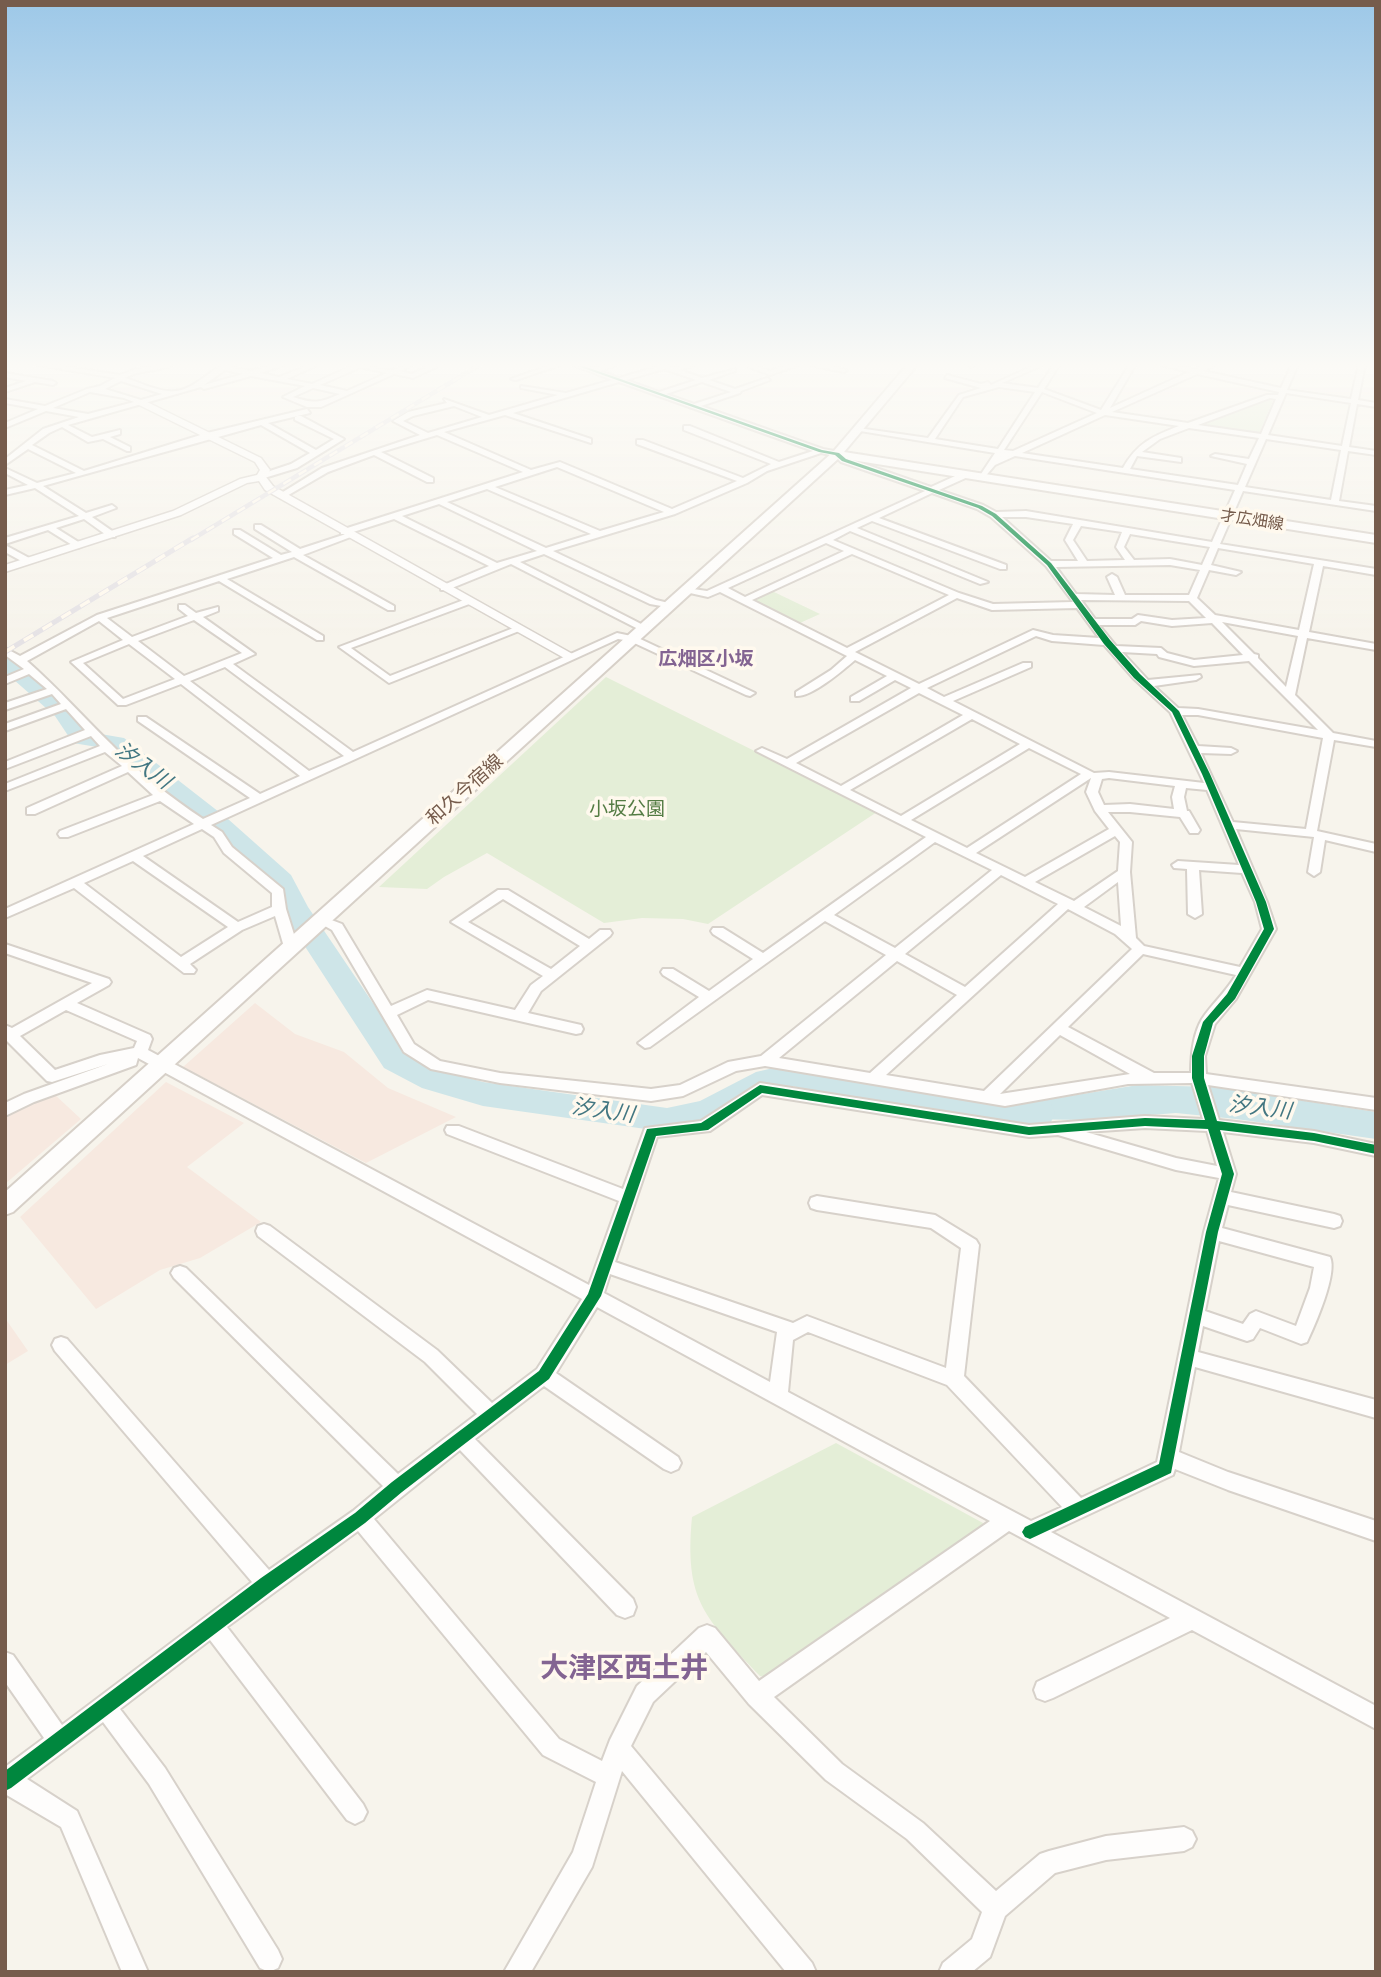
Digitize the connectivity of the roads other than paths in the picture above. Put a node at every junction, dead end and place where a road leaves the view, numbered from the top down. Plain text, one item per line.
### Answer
1 (48, 456) edge
2 (141, 456) edge
3 (250, 456) edge
4 (310, 456) edge
5 (362, 456) edge
6 (383, 456) edge
7 (495, 456) edge
8 (678, 456) edge
9 (758, 456) edge
10 (804, 456) edge
11 (835, 456) edge
12 (840, 456) edge
13 (852, 456) edge
14 (997, 456) edge
15 (1009, 456) edge
16 (1029, 456) edge
17 (1133, 456) edge
18 (1155, 456) edge
19 (1217, 456) edge
20 (1255, 456) edge
21 (1343, 456) edge
22 (1178, 460) dead end
23 (1252, 462) junction
24 (993, 463) junction
25 (778, 464) junction
26 (5, 470) edge
27 (1125, 471) junction
28 (533, 472) junction
29 (83, 474) junction
30 (967, 474) junction
31 (261, 477) junction
32 (982, 477) junction
33 (430, 480) dead end
34 (744, 481) junction
35 (34, 486) junction
36 (489, 487) junction
37 (1241, 489) junction
38 (932, 490) junction
39 (5, 493) edge
40 (282, 495) junction
41 (441, 502) junction
42 (1334, 503) junction
43 (112, 509) dead end
44 (1376, 509) edge
45 (672, 512) junction
46 (994, 515) junction
47 (395, 516) junction
48 (1228, 516) junction
49 (84, 517) junction
50 (871, 518) junction
51 (1077, 523) junction
52 (49, 527) junction
53 (258, 527) dead end
54 (849, 528) junction
55 (1128, 531) junction
56 (237, 532) dead end
57 (348, 533) junction
58 (112, 535) junction
59 (601, 535) junction
60 (824, 539) junction
61 (1376, 539) edge
62 (5, 541) edge
63 (77, 545) junction
64 (1216, 546) junction
65 (5, 548) edge
66 (853, 550) junction
67 (548, 552) junction
68 (298, 554) junction
69 (974, 556) junction
70 (281, 559) junction
71 (28, 561) junction
72 (512, 561) junction
73 (1131, 562) junction
74 (1084, 563) junction
75 (1320, 563) junction
76 (1049, 564) junction
77 (496, 566) junction
78 (1003, 567) dead end
79 (1206, 567) junction
80 (949, 568) junction
81 (5, 569) edge
82 (1236, 572) dead end
83 (1376, 572) edge
84 (1112, 577) dead end
85 (219, 578) junction
86 (983, 582) dead end
87 (444, 588) junction
88 (720, 588) junction
89 (687, 591) junction
90 (956, 595) junction
91 (1121, 597) junction
92 (1192, 598) junction
93 (745, 600) junction
94 (469, 601) junction
95 (1076, 601) junction
96 (670, 606) junction
97 (182, 607) dead end
98 (391, 608) dead end
99 (215, 609) dead end
100 (196, 616) junction
101 (100, 617) junction
102 (1216, 619) junction
103 (1091, 622) junction
104 (519, 629) junction
105 (644, 629) junction
106 (1304, 634) junction
107 (320, 638) dead end
108 (633, 639) junction
109 (130, 640) junction
110 (1110, 645) junction
111 (1376, 647) edge
112 (5, 651) edge
113 (850, 654) junction
114 (570, 656) junction
115 (1254, 657) junction
116 (20, 660) junction
117 (227, 664) junction
118 (1027, 666) dead end
119 (29, 670) junction
120 (893, 677) junction
121 (1196, 677) dead end
122 (9, 679) edge
123 (182, 682) junction
124 (1145, 684) junction
125 (918, 689) junction
126 (54, 690) junction
127 (750, 693) dead end
128 (800, 694) dead end
129 (1290, 694) junction
130 (855, 699) dead end
131 (944, 701) junction
132 (67, 705) junction
133 (5, 708) edge
134 (1175, 711) junction
135 (971, 715) junction
136 (142, 719) dead end
137 (5, 728) edge
138 (1329, 735) junction
139 (100, 739) junction
140 (1029, 743) junction
141 (1376, 744) edge
142 (1194, 749) junction
143 (762, 751) dead end
144 (1231, 751) dead end
145 (352, 756) junction
146 (788, 763) junction
147 (5, 766) edge
148 (130, 767) junction
149 (1093, 775) junction
150 (308, 776) junction
151 (1181, 783) junction
152 (1211, 787) junction
153 (5, 788) edge
154 (842, 790) junction
155 (161, 796) junction
156 (258, 798) junction
157 (1100, 809) junction
158 (31, 811) dead end
159 (1181, 813) junction
160 (903, 821) junction
161 (203, 824) junction
162 (1228, 825) junction
163 (1116, 830) junction
164 (1194, 830) dead end
165 (64, 834) dead end
166 (1315, 834) junction
167 (934, 837) junction
168 (1376, 848) edge
169 (966, 854) junction
170 (133, 855) junction
171 (1178, 864) dead end
172 (1193, 866) junction
173 (1246, 869) junction
174 (1000, 870) junction
175 (1124, 872) junction
176 (1314, 872) dead end
177 (75, 882) junction
178 (1026, 882) junction
179 (1071, 905) junction
180 (8, 908) edge
181 (279, 909) junction
182 (1195, 914) dead end
183 (825, 915) junction
184 (321, 920) junction
185 (237, 927) junction
186 (718, 931) dead end
187 (605, 933) dead end
188 (295, 943) junction
189 (1135, 944) junction
190 (589, 945) junction
191 (5, 948) edge
192 (895, 955) junction
193 (763, 959) junction
194 (668, 972) dead end
195 (1245, 973) junction
196 (552, 975) junction
197 (966, 994) junction
198 (709, 997) junction
199 (68, 1005) junction
200 (387, 1014) junction
201 (519, 1016) junction
202 (1059, 1028) junction
203 (576, 1029) dead end
204 (8, 1033) edge
205 (645, 1043) dead end
206 (150, 1057) junction
207 (765, 1061) junction
208 (874, 1078) junction
209 (1198, 1078) junction
210 (1152, 1079) junction
211 (987, 1097) junction
212 (1375, 1100) edge
213 (5, 1110) edge
214 (1213, 1125) junction
215 (453, 1130) dead end
216 (1060, 1130) junction
217 (1376, 1150) edge
218 (1228, 1174) junction
219 (1222, 1197) junction
220 (628, 1198) junction
221 (817, 1203) dead end
222 (5, 1206) edge
223 (1334, 1221) dead end
224 (264, 1231) dead end
225 (1212, 1232) junction
226 (604, 1265) junction
227 (180, 1273) dead end
228 (594, 1296) junction
229 (1196, 1316) junction
230 (795, 1331) junction
231 (61, 1345) dead end
232 (1186, 1357) junction
233 (544, 1375) junction
234 (954, 1379) junction
235 (778, 1396) junction
236 (1376, 1409) edge
237 (491, 1415) junction
238 (461, 1438) junction
239 (1168, 1457) junction
240 (671, 1463) dead end
241 (397, 1487) junction
242 (1077, 1508) junction
243 (360, 1518) junction
244 (1008, 1520) junction
245 (1376, 1531) edge
246 (1030, 1532) junction
247 (267, 1584) junction
248 (625, 1607) dead end
249 (1192, 1619) junction
250 (212, 1625) junction
251 (5, 1662) edge
252 (1045, 1690) dead end
253 (757, 1696) junction
254 (105, 1707) junction
255 (1376, 1718) edge
256 (59, 1740) junction
257 (618, 1748) junction
258 (610, 1777) junction
259 (6, 1781) edge
260 (355, 1812) dead end
261 (1184, 1839) dead end
262 (996, 1908) junction
263 (269, 1959) dead end
264 (135, 1972) edge
265 (517, 1972) edge
266 (803, 1972) edge
267 (952, 1972) edge

1 - 29 street
2 - 29 street
3 - 31 street
4 - 31 street
5 - 40 street
6 - 33 street
7 - 28 street
8 - 34 street
9 - 25 street
10 - 25 street
11 - 89 main road, 和久今宿線
12 - 38 street
13 - 30 main road, 才広畑線
14 - 24 street
15 - 24 street
16 - 27 street
17 - 27 street
18 - 22 street
19 - 23 street
20 - 23 street
21 - 42 street
23 - 37 street
24 - 32 street
25 - 34 street
26 - 35 street
27 - 37 street
28 - 36 street
28 - 45 street
29 - 35 street
30 - 32 main road, 才広畑線
30 - 38 street
31 - 40 street
31 - 58 street
32 - 48 main road, 才広畑線
34 - 45 street
35 - 39 street
35 - 49 street
36 - 41 street
36 - 59 street
37 - 42 street
37 - 48 street
38 - 46 street
38 - 50 street
40 - 57 street
41 - 47 street
41 - 67 street
42 - 44 street
43 - 49 street
45 - 59 street
46 - 51 street
46 - 76 street
47 - 57 street
47 - 77 street
48 - 61 main road, 才広畑線
48 - 64 street
49 - 52 street
49 - 58 street
50 - 54 street
50 - 69 street
51 - 55 street
51 - 74 street
52 - 62 street
52 - 63 street
53 - 68 street
54 - 60 street
54 - 80 street
55 - 64 street
55 - 73 street
56 - 70 street
57 - 68 street
57 - 87 street
58 - 63 street
59 - 67 street
60 - 66 street
60 - 88 street
63 - 71 street
64 - 75 street
64 - 79 street
65 - 71 street
66 - 90 street
66 - 93 street
67 - 72 street
67 - 96 street
68 - 70 street
68 - 98 street
69 - 78 street
69 - 80 street
70 - 85 street
71 - 81 street
72 - 77 street
72 - 105 street
73 - 74 street
73 - 79 street
74 - 76 street
75 - 83 street
75 - 106 street
76 - 95 street
77 - 87 street
79 - 82 street
79 - 92 street
80 - 86 street
84 - 91 street
85 - 101 street
85 - 107 street
87 - 94 street
88 - 89 street
88 - 93 street
89 - 96 main road, 和久今宿線
90 - 95 street
90 - 113 street
91 - 92 street
91 - 95 street
92 - 102 street
93 - 113 street
94 - 104 street
94 - 104 street
95 - 103 street
96 - 105 main road, 和久今宿線
97 - 100 street
99 - 100 street
100 - 109 street
100 - 117 street
101 - 109 street
101 - 116 street
102 - 103 street
102 - 106 street
102 - 115 street
103 - 110 street
104 - 114 street
105 - 108 main road, 和久今宿線
106 - 111 street
106 - 129 street
108 - 114 street
108 - 127 street
108 - 184 main road, 和久今宿線
109 - 123 street
109 - 123 street
110 - 115 street
110 - 124 street
110 - 125 street
112 - 116 street
113 - 120 street
113 - 128 street
114 - 145 street
115 - 129 street
116 - 119 street
117 - 123 street
117 - 145 street
118 - 131 street
119 - 122 street
119 - 126 street
120 - 125 street
120 - 130 street
121 - 124 street
123 - 150 street
124 - 134 street
125 - 131 street
125 - 146 street
126 - 132 street
126 - 133 street
129 - 138 street
131 - 135 street
132 - 137 street
132 - 139 street
134 - 138 street
134 - 142 street
135 - 140 street
135 - 154 street
136 - 156 street
138 - 141 street
138 - 166 street
139 - 147 street
139 - 148 street
139 - 153 street
140 - 149 street
140 - 160 street
142 - 144 street
142 - 152 street
143 - 146 street
145 - 150 street
146 - 154 street
148 - 155 street
148 - 158 street
149 - 151 street
149 - 157 street
149 - 169 street
150 - 156 street
151 - 152 street
151 - 159 street
152 - 162 street
154 - 160 street
155 - 161 street
155 - 165 street
156 - 161 street
157 - 159 street
157 - 163 street
159 - 164 street
160 - 167 street
161 - 170 street
161 - 181 street
162 - 166 street
162 - 173 street
163 - 175 street
163 - 178 street
166 - 168 street
166 - 176 street
167 - 169 street
167 - 183 street
169 - 174 street
170 - 177 street
170 - 185 street
171 - 172 street
172 - 173 street
172 - 182 street
173 - 195 street
174 - 178 street
174 - 192 street
175 - 179 street
175 - 189 street
177 - 180 street
177 - 185 street
178 - 179 street
179 - 189 street
179 - 197 street
181 - 185 street
181 - 188 street
183 - 192 street
183 - 193 street
184 - 188 main road, 和久今宿線
184 - 200 street
186 - 193 street
187 - 190 street
188 - 206 main road, 和久今宿線
189 - 195 street
189 - 202 street
190 - 196 street
190 - 196 street
191 - 199 street
192 - 197 street
192 - 207 street
193 - 198 street
194 - 198 street
195 - 209 street
196 - 201 street
197 - 208 street
198 - 205 street
199 - 204 street
199 - 206 street
200 - 201 street
200 - 207 street
201 - 203 street
202 - 210 street
202 - 211 street
204 - 206 street
206 - 213 street
206 - 222 main road, 和久今宿線
206 - 228 street
207 - 208 street
208 - 211 street
209 - 210 street
209 - 212 street
209 - 214 street
210 - 211 street
214 - 216 street
214 - 217 street
214 - 218 street
215 - 220 street
216 - 218 street
216 - 220 street
218 - 219 street
219 - 223 street
219 - 225 street
220 - 226 street
221 - 234 street
224 - 237 street
225 - 229 street
225 - 229 street
226 - 228 street
226 - 230 street
227 - 241 street
228 - 233 street
228 - 235 street
229 - 232 street
230 - 234 street
230 - 235 street
231 - 247 street
232 - 236 street
232 - 239 street
233 - 237 street
233 - 240 street
234 - 242 street
235 - 244 street
237 - 238 street
238 - 241 street
238 - 248 street
239 - 242 street
239 - 245 street
241 - 243 street
242 - 246 street
243 - 247 street
243 - 258 street
244 - 246 street
244 - 253 street
246 - 249 street
247 - 250 street
249 - 252 street
249 - 255 street
250 - 254 street
250 - 260 street
251 - 256 street
253 - 257 street
253 - 262 street
254 - 256 street
254 - 263 street
256 - 259 street
257 - 258 street
257 - 266 street
258 - 265 street
259 - 264 street
261 - 262 street
262 - 267 street

